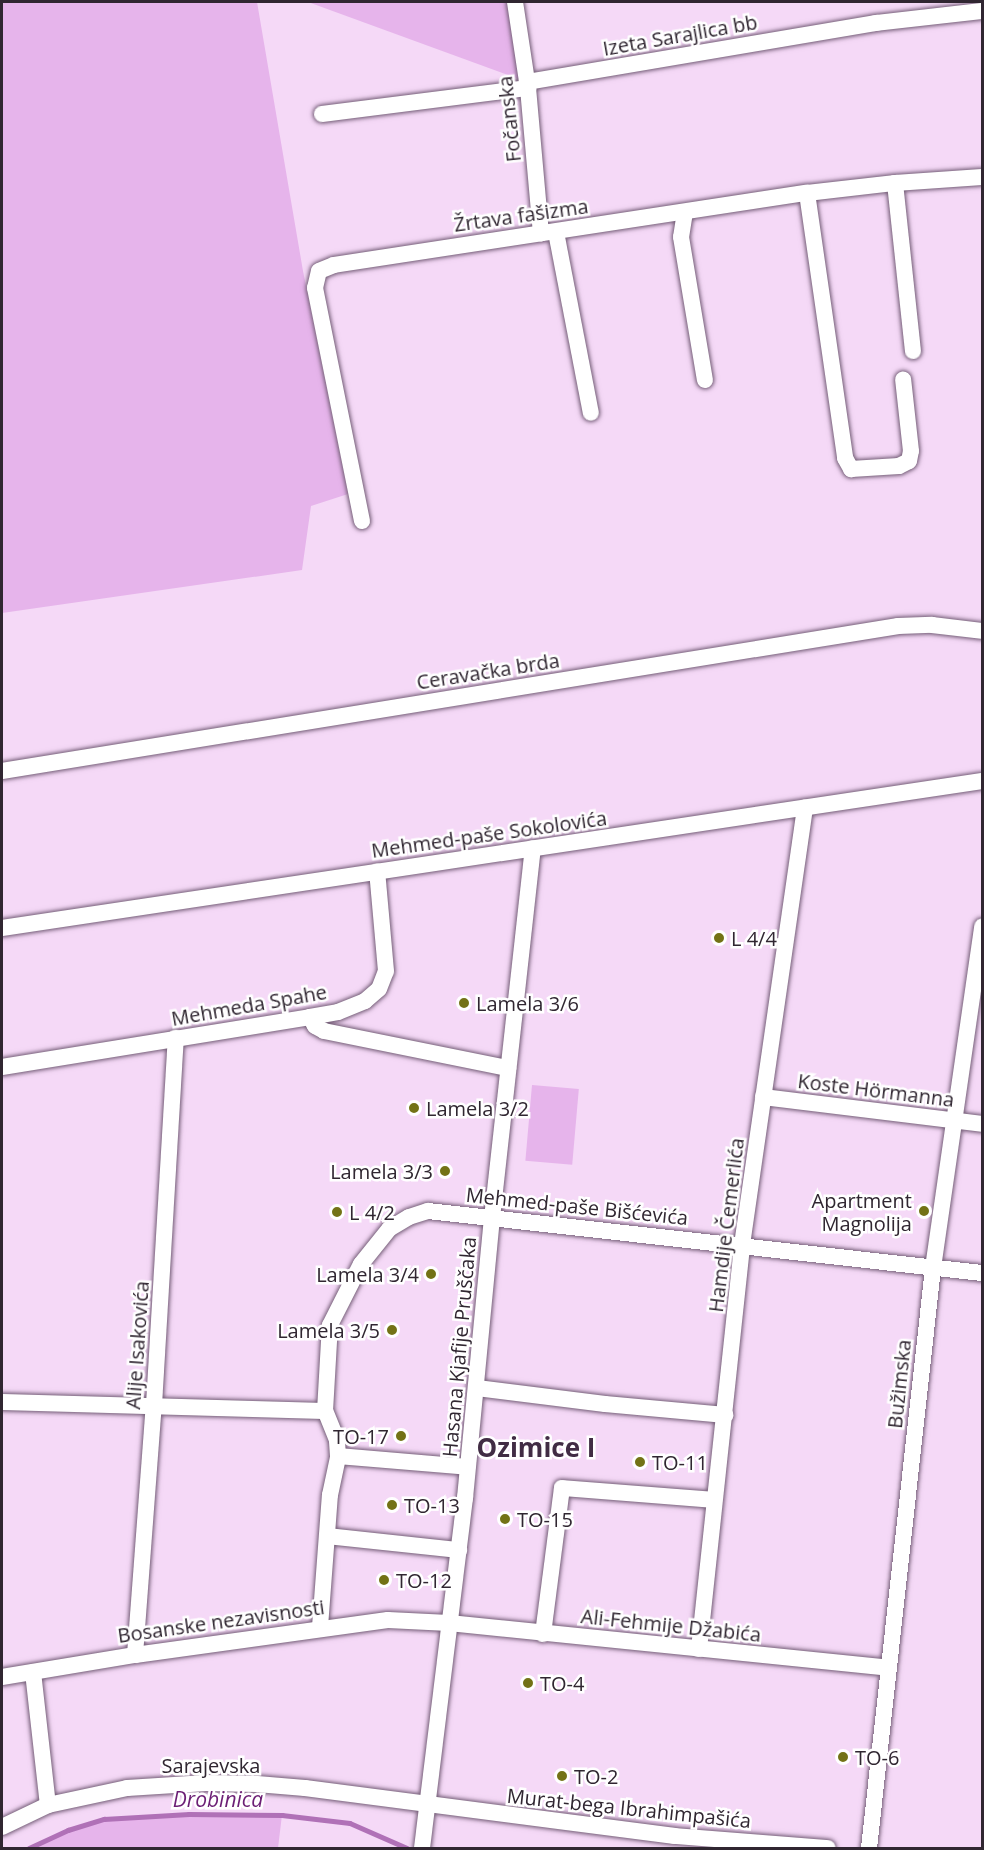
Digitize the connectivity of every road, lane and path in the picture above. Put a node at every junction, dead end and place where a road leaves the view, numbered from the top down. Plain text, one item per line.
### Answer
1 (515, 2) edge
2 (982, 11) edge
3 (528, 85) junction
4 (322, 114) dead end
5 (982, 177) edge
6 (895, 183) junction
7 (807, 193) junction
8 (685, 212) junction
9 (548, 232) junction
10 (913, 351) dead end
11 (903, 379) dead end
12 (705, 380) dead end
13 (591, 413) dead end
14 (362, 521) dead end
15 (982, 631) edge
16 (2, 771) edge
17 (982, 781) edge
18 (805, 808) junction
19 (533, 848) junction
20 (377, 871) junction
21 (982, 926) edge
22 (2, 928) edge
23 (309, 1017) junction
24 (176, 1038) junction
25 (2, 1067) edge
26 (508, 1068) junction
27 (764, 1097) junction
28 (956, 1121) junction
29 (982, 1124) edge
30 (492, 1218) junction
31 (742, 1245) junction
32 (933, 1268) junction
33 (982, 1273) edge
34 (477, 1388) junction
35 (2, 1402) edge
36 (154, 1405) junction
37 (325, 1411) junction
38 (725, 1415) junction
39 (338, 1456) junction
40 (468, 1467) junction
41 (714, 1500) junction
42 (327, 1536) junction
43 (459, 1550) junction
44 (449, 1623) junction
45 (320, 1627) junction
46 (543, 1634) junction
47 (699, 1649) junction
48 (135, 1655) junction
49 (889, 1668) junction
50 (33, 1672) junction
51 (2, 1677) edge
52 (48, 1805) junction
53 (427, 1806) junction
54 (2, 1827) edge
55 (674, 1842) edge
56 (422, 1848) edge
57 (828, 1848) edge
58 (869, 1848) edge

1 - 3 street, Fočanska
2 - 3 street, Izeta Sarajlica bb
3 - 4 street, Izeta Sarajlica bb
3 - 9 street, Fočanska
5 - 6 street, Žrtava fašizma
6 - 7 street, Žrtava fašizma
6 - 10 street
7 - 8 street, Žrtava fašizma
7 - 11 street
8 - 9 street, Žrtava fašizma
8 - 12 street
9 - 13 street, Fočanska
9 - 14 street, Žrtava fašizma
15 - 16 street, Ceravačka brda
17 - 18 street, Mehmed-paše Sokolovića
18 - 19 street, Mehmed-paše Sokolovića
18 - 27 street, Hamdije Čemerlića
19 - 20 street, Mehmed-paše Sokolovića
19 - 26 street, Hasana Kjafije Pruščaka
20 - 22 street, Mehmed-paše Sokolovića
20 - 23 street, Mehmeda Spahe
21 - 28 street, Bužimska
23 - 24 street, Mehmeda Spahe
23 - 26 street
24 - 25 street, Mehmeda Spahe
24 - 36 street, Alije Isakovića
26 - 30 street, Hasana Kjafije Pruščaka
27 - 28 street, Koste Hörmanna
27 - 31 street, Hamdije Čemerlića
28 - 29 street, Koste Hörmanna
28 - 32 street, Bužimska
30 - 31 street, Mehmed-paše Bišćevića
30 - 34 street, Hasana Kjafije Pruščaka
30 - 37 street, Mehmed-paše Bišćevića
31 - 32 street, Mehmed-paše Bišćevića
31 - 38 street, Hamdije Čemerlića
32 - 33 street, Mehmed-paše Bišćevića
32 - 49 street, Bužimska
34 - 38 street
34 - 40 street, Hasana Kjafije Pruščaka
35 - 36 street
36 - 37 street
36 - 48 street, Alije Isakovića
37 - 39 street
38 - 41 street, Hamdije Čemerlića
39 - 40 street
39 - 42 street
40 - 43 street, Hasana Kjafije Pruščaka
41 - 46 street
41 - 47 street, Hamdije Čemerlića
42 - 43 street
42 - 45 street
43 - 44 street, Hasana Kjafije Pruščaka
44 - 45 street, Bosanske nezavisnosti
44 - 46 street, Ali-Fehmije Džabića
44 - 53 street, Hasana Kjafije Pruščaka
45 - 48 street, Bosanske nezavisnosti
46 - 47 street, Ali-Fehmije Džabića
47 - 49 street, Ali-Fehmije Džabića
48 - 50 street, Bosanske nezavisnosti
49 - 58 street, Bužimska
50 - 51 street, Bosanske nezavisnosti
50 - 52 street
52 - 53 street, Sarajevska
52 - 54 street, Sarajevska
53 - 55 street, Murat-bega Ibrahimpašića
53 - 56 street, Hasana Kjafije Pruščaka
55 - 57 street, Murat-bega Ibrahimpašića

